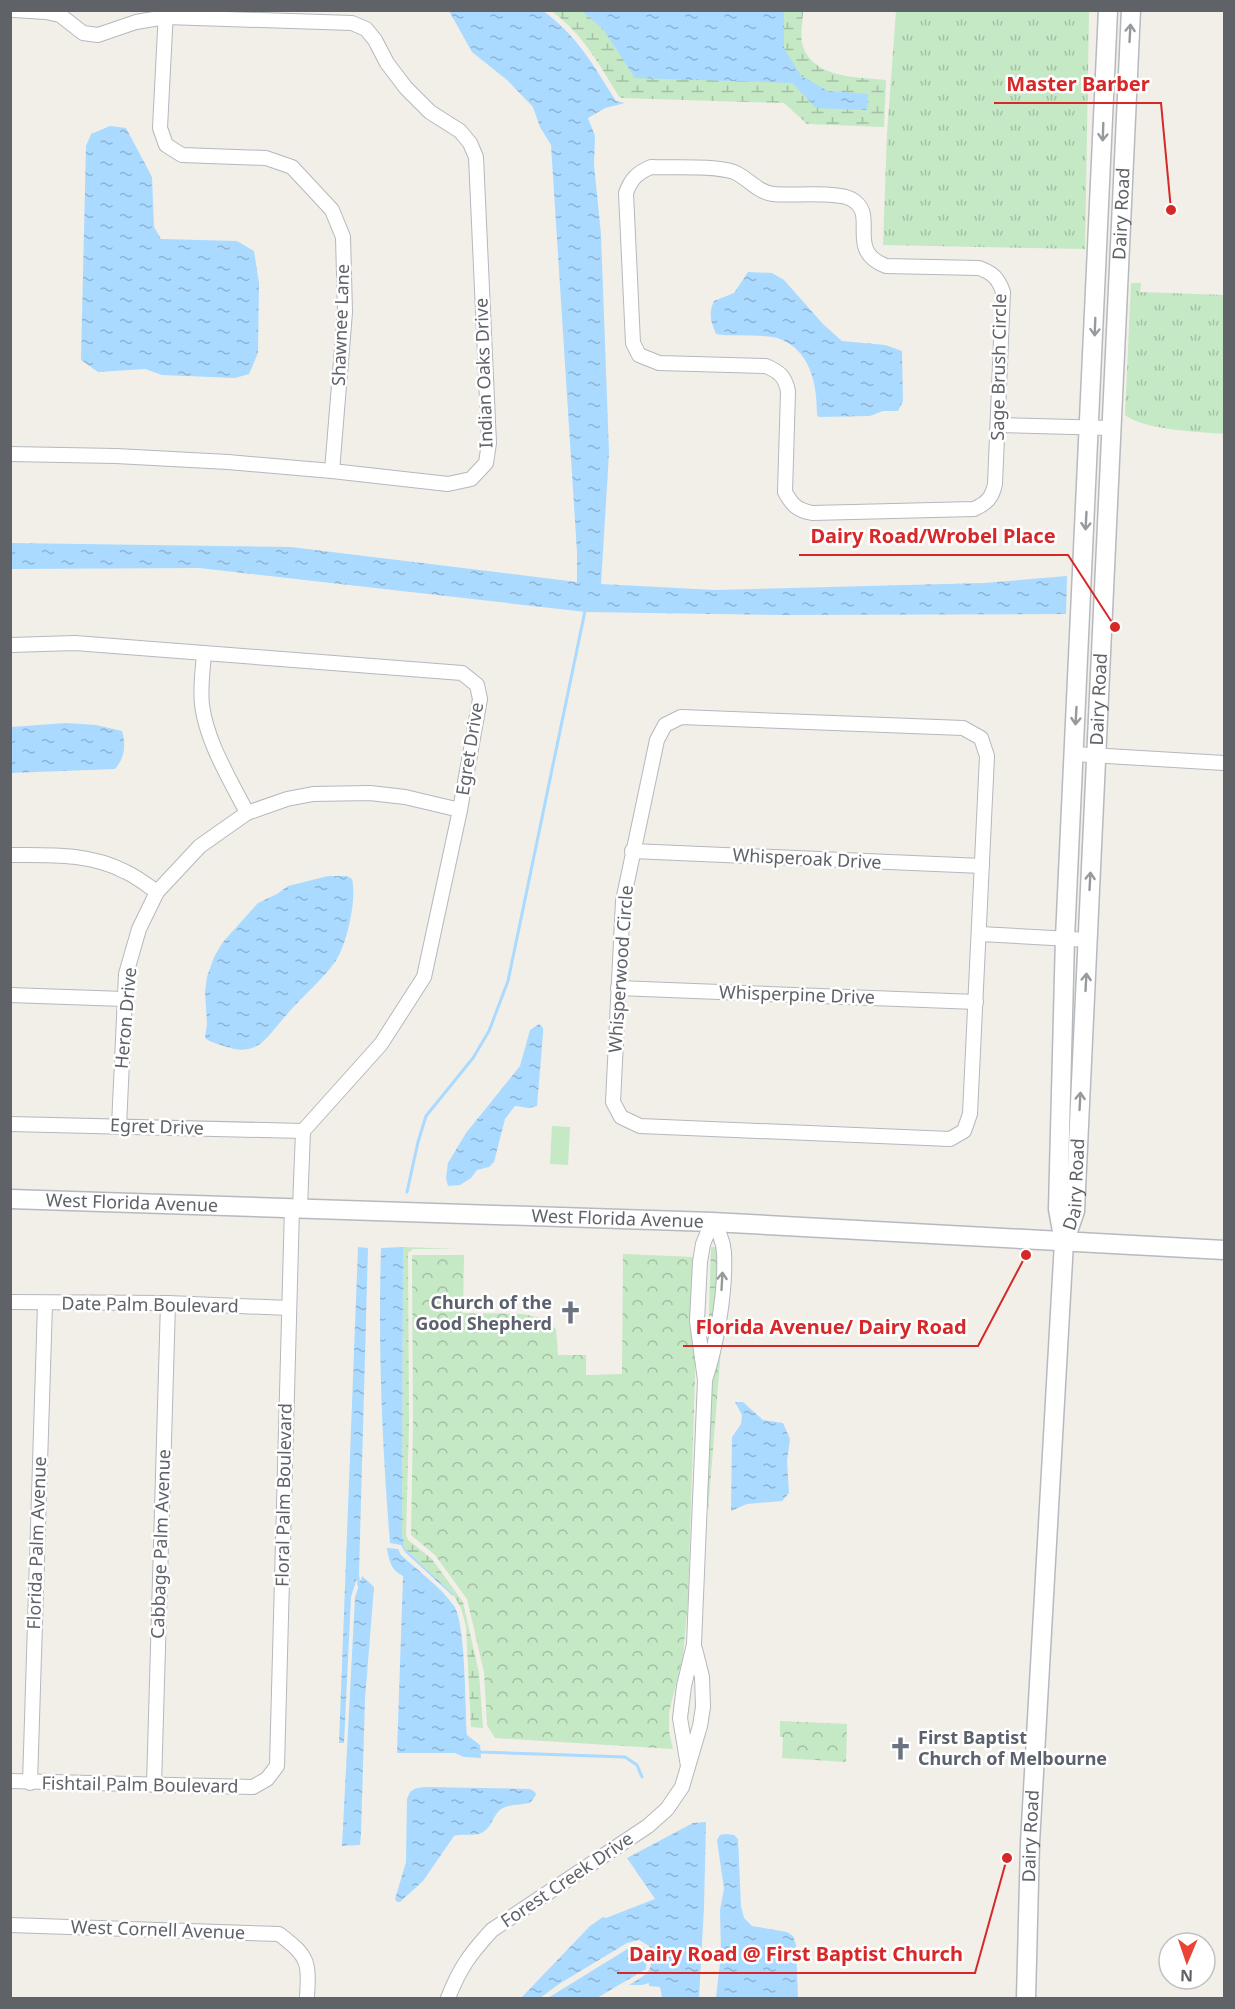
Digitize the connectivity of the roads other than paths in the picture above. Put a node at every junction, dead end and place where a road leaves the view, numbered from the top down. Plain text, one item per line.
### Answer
1 (14, 10) edge
2 (1108, 10) edge
3 (1131, 10) edge
4 (166, 14) edge
5 (181, 14) edge
6 (998, 425) junction
7 (1090, 427) junction
8 (1111, 428) junction
9 (10, 454) edge
10 (332, 471) junction
11 (10, 645) edge
12 (204, 653) junction
13 (1074, 754) junction
14 (1096, 754) junction
15 (1224, 763) edge
16 (460, 810) junction
17 (247, 813) junction
18 (632, 851) junction
19 (10, 855) edge
20 (982, 866) junction
21 (157, 892) junction
22 (980, 934) junction
23 (1065, 938) junction
24 (1088, 940) junction
25 (618, 988) junction
26 (10, 995) edge
27 (124, 999) junction
28 (976, 1002) junction
29 (10, 1124) edge
30 (118, 1126) junction
31 (303, 1131) junction
32 (10, 1199) edge
33 (296, 1207) junction
34 (712, 1222) junction
35 (1064, 1242) junction
36 (1224, 1250) edge
37 (10, 1302) edge
38 (168, 1303) junction
39 (45, 1304) junction
40 (289, 1308) junction
41 (705, 1380) junction
42 (694, 1644) junction
43 (681, 1706) junction
44 (703, 1707) junction
45 (688, 1766) junction
46 (267, 1779) joint
47 (10, 1781) edge
48 (30, 1783) junction
49 (154, 1785) junction
50 (10, 1925) edge
51 (307, 1998) edge
52 (448, 1998) edge
53 (1026, 1998) edge

1 - 4 street, Indian Oaks Drive
2 -> 7 street, Dairy Road
8 -> 3 street, Dairy Road
4 - 5 street, Indian Oaks Drive
4 - 10 street, Shawnee Lane
5 - 10 street, Indian Oaks Drive
6 - 6 street, Sage Brush Circle
6 - 7 street
7 - 8 street
7 -> 13 street, Dairy Road
8 - 14 street, Dairy Road
9 - 10 street, Indian Oaks Drive
11 - 12 street, Egret Drive
12 - 16 street, Egret Drive
12 - 17 street
13 - 14 street
13 - 23 street, Dairy Road
14 - 15 street
24 -> 14 street, Dairy Road
16 - 17 street, Heron Drive
16 - 31 street, Egret Drive
17 - 21 street, Heron Drive
18 - 20 street, Whisperoak Drive
18 - 20 street, Whisperwood Circle
18 - 25 street, Whisperwood Circle
19 - 21 street
20 - 22 street, Whisperwood Circle
21 - 27 street, Heron Drive
22 - 23 street
22 - 28 street, Whisperwood Circle
23 - 24 street
23 - 35 street, Dairy Road
35 -> 24 street, Dairy Road
25 - 28 street, Whisperpine Drive
25 - 28 street, Whisperwood Circle
26 - 27 street
27 - 30 street, Heron Drive
29 - 30 street, Egret Drive
30 - 31 street, Egret Drive
31 - 33 street
32 - 33 street, West Florida Avenue
33 - 34 street, West Florida Avenue
33 - 40 street, Floral Palm Boulevard
34 - 35 street, West Florida Avenue
34 - 41 street, Forest Creek Drive
41 -> 34 street, Forest Creek Drive
35 - 36 street, West Florida Avenue
35 - 53 street, Dairy Road
37 - 39 street, Date Palm Boulevard
38 - 39 street, Date Palm Boulevard
38 - 40 street, Date Palm Boulevard
38 - 49 street, Cabbage Palm Avenue
39 - 48 street, Florida Palm Avenue
40 - 46 street, Floral Palm Boulevard
41 - 42 street, Forest Creek Drive
42 - 43 street, Forest Creek Drive
42 - 44 street, Forest Creek Drive
43 - 44 street
43 - 45 street, Forest Creek Drive
44 - 45 street, Forest Creek Drive
45 - 52 street, Forest Creek Drive
46 - 49 street, Fishtail Palm Boulevard
47 - 48 street, Fishtail Palm Boulevard
48 - 49 street, Fishtail Palm Boulevard
50 - 51 street, West Cornell Avenue

